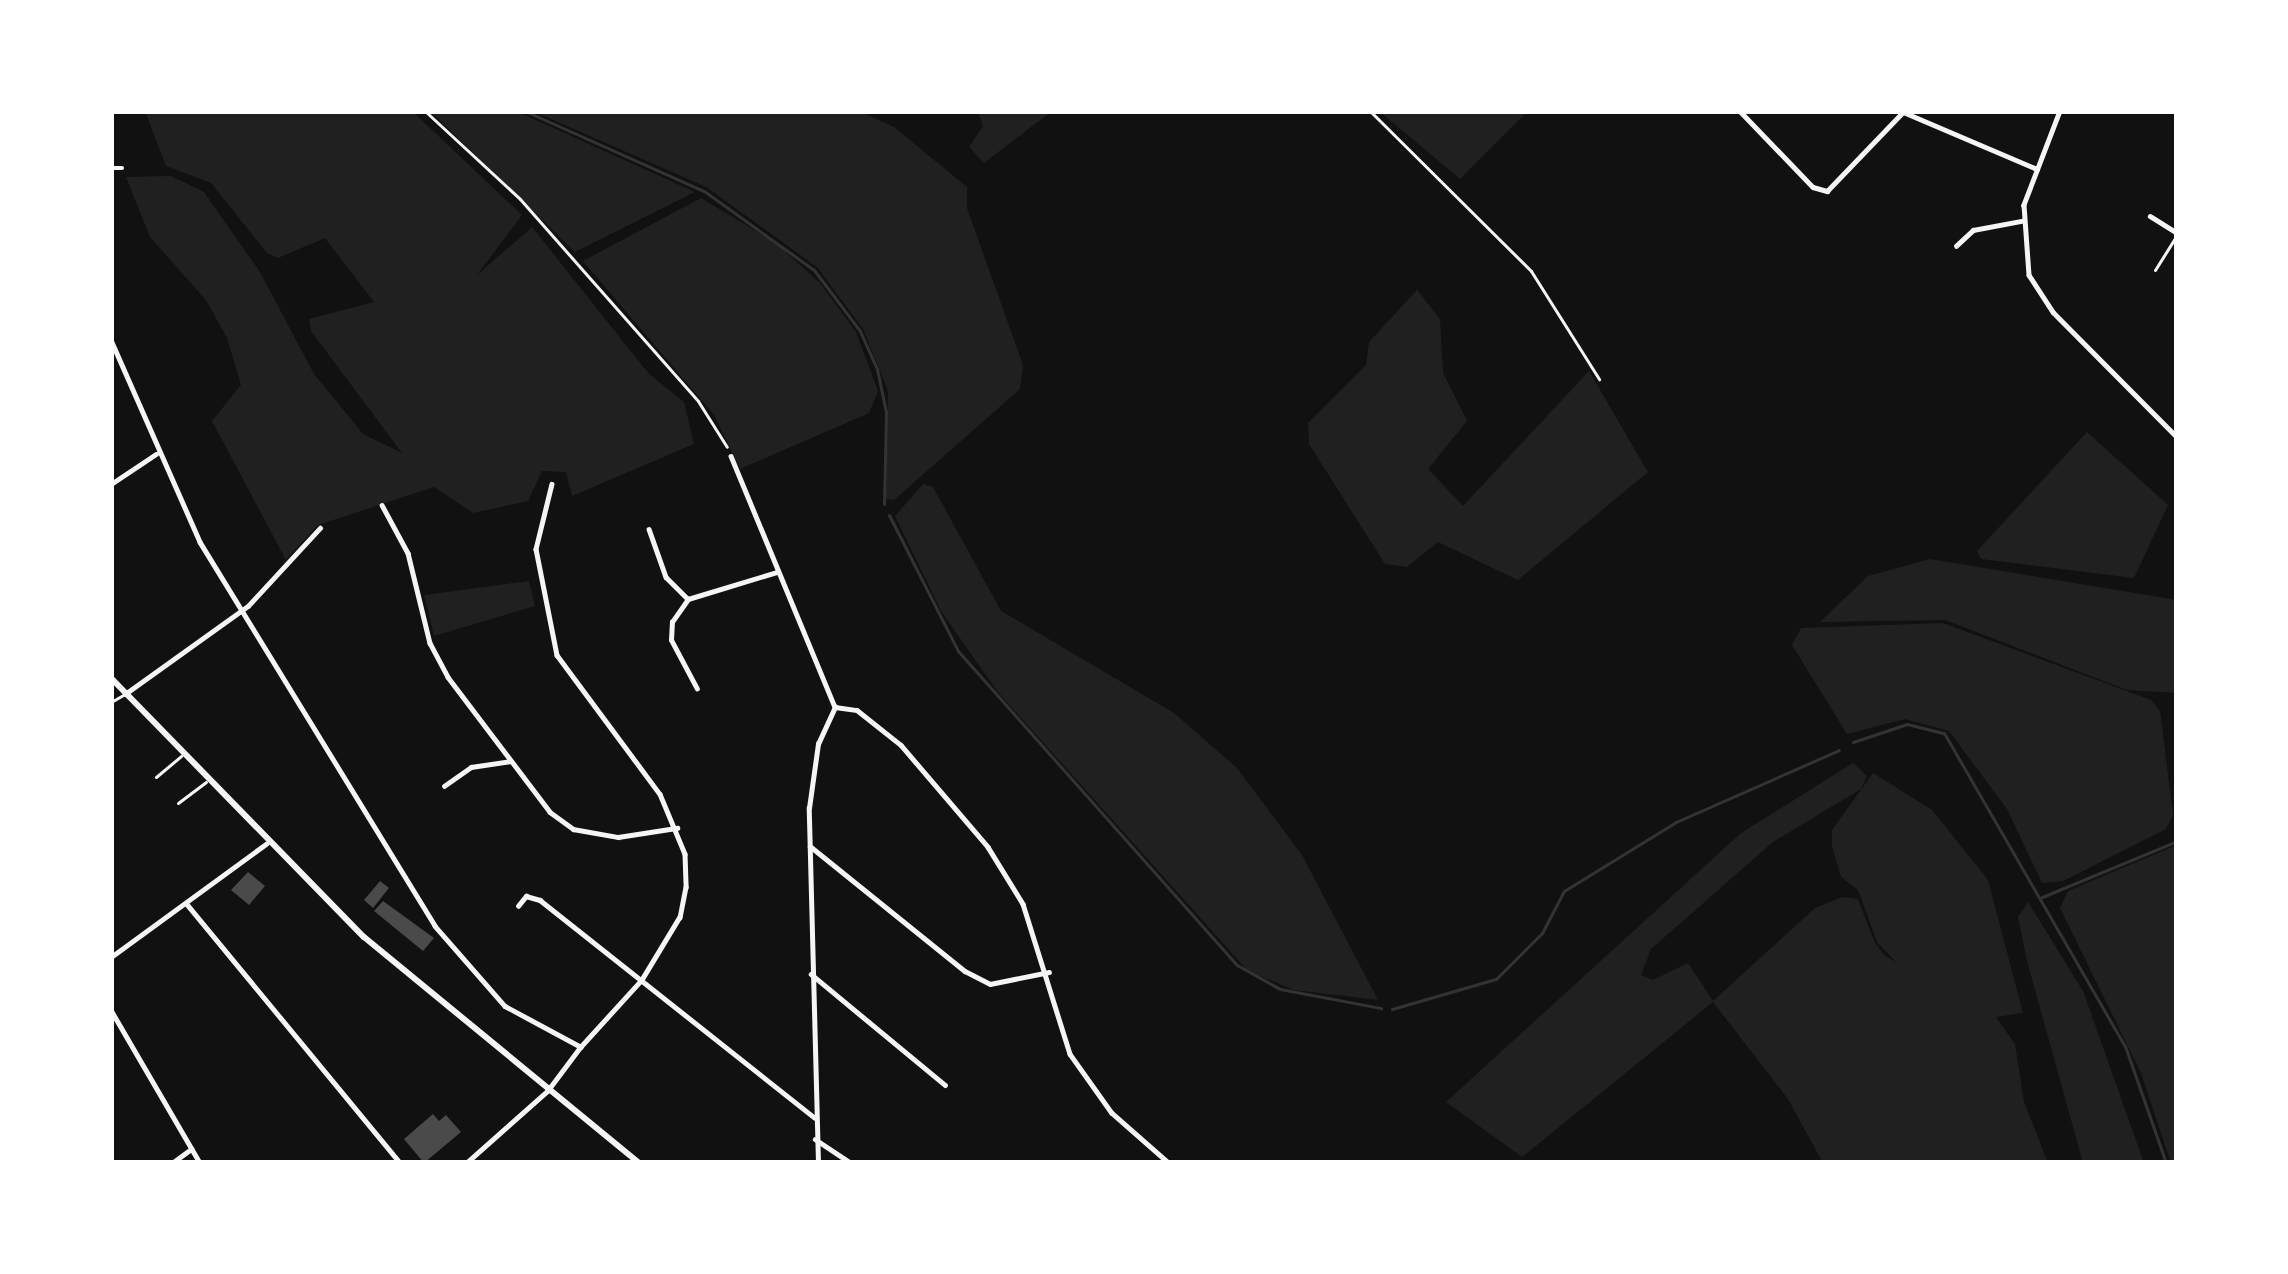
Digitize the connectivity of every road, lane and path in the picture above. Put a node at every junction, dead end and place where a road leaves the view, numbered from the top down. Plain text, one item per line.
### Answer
1 (424, 111) edge
2 (1370, 111) edge
3 (1740, 111) edge
4 (2060, 111) edge
5 (1902, 112) edge
6 (111, 168) edge
7 (122, 168) dead end
8 (2037, 169) junction
9 (2150, 216) dead end
10 (2021, 221) junction
11 (2177, 234) edge
12 (1956, 246) dead end
13 (2156, 270) dead end
14 (111, 340) edge
15 (1599, 379) dead end
16 (2177, 437) edge
17 (156, 454) junction
18 (731, 456) joint
19 (111, 484) edge
20 (552, 484) dead end
21 (382, 506) dead end
22 (320, 528) dead end
23 (650, 529) dead end
24 (777, 572) junction
25 (688, 599) junction
26 (241, 611) junction
27 (111, 678) edge
28 (697, 688) dead end
29 (124, 694) junction
30 (111, 702) edge
31 (836, 707) junction
32 (182, 757) junction
33 (512, 761) junction
34 (156, 777) dead end
35 (206, 782) junction
36 (443, 786) dead end
37 (178, 803) dead end
38 (676, 828) junction
39 (266, 844) junction
40 (808, 844) junction
41 (185, 903) junction
42 (518, 906) dead end
43 (111, 957) edge
44 (1048, 972) junction
45 (811, 974) junction
46 (642, 980) junction
47 (111, 1010) edge
48 (581, 1047) junction
49 (945, 1085) dead end
50 (548, 1091) junction
51 (814, 1117) junction
52 (815, 1139) junction
53 (191, 1150) junction
54 (172, 1163) edge
55 (200, 1163) edge
56 (400, 1163) edge
57 (467, 1163) edge
58 (639, 1163) edge
59 (818, 1163) edge
60 (851, 1163) edge
61 (1169, 1163) edge

1 - 18 path
2 - 15 path
3 - 5 street
4 - 8 street
5 - 8 street
6 - 7 street
8 - 10 street
9 - 11 street
10 - 12 street
10 - 16 street
11 - 13 lane
14 - 17 street
17 - 19 street
17 - 26 street
18 - 24 street
20 - 38 street
21 - 33 street
22 - 26 street
23 - 25 street
24 - 25 street
24 - 31 street
25 - 28 street
26 - 29 street
26 - 48 street
27 - 29 main road
29 - 30 lane
29 - 32 main road
31 - 40 street
31 - 44 street
32 - 34 lane
32 - 35 main road
33 - 36 street
33 - 38 street
35 - 37 lane
35 - 39 main road
38 - 46 street
39 - 41 street
39 - 50 main road
40 - 44 street
40 - 45 street
41 - 43 street
41 - 56 street
42 - 46 street
44 - 61 street
45 - 49 street
45 - 51 street
46 - 48 street
46 - 51 street
47 - 53 street
48 - 50 street
50 - 57 street
50 - 58 main road
51 - 52 street
52 - 59 street
52 - 60 street
53 - 54 street
53 - 55 street

